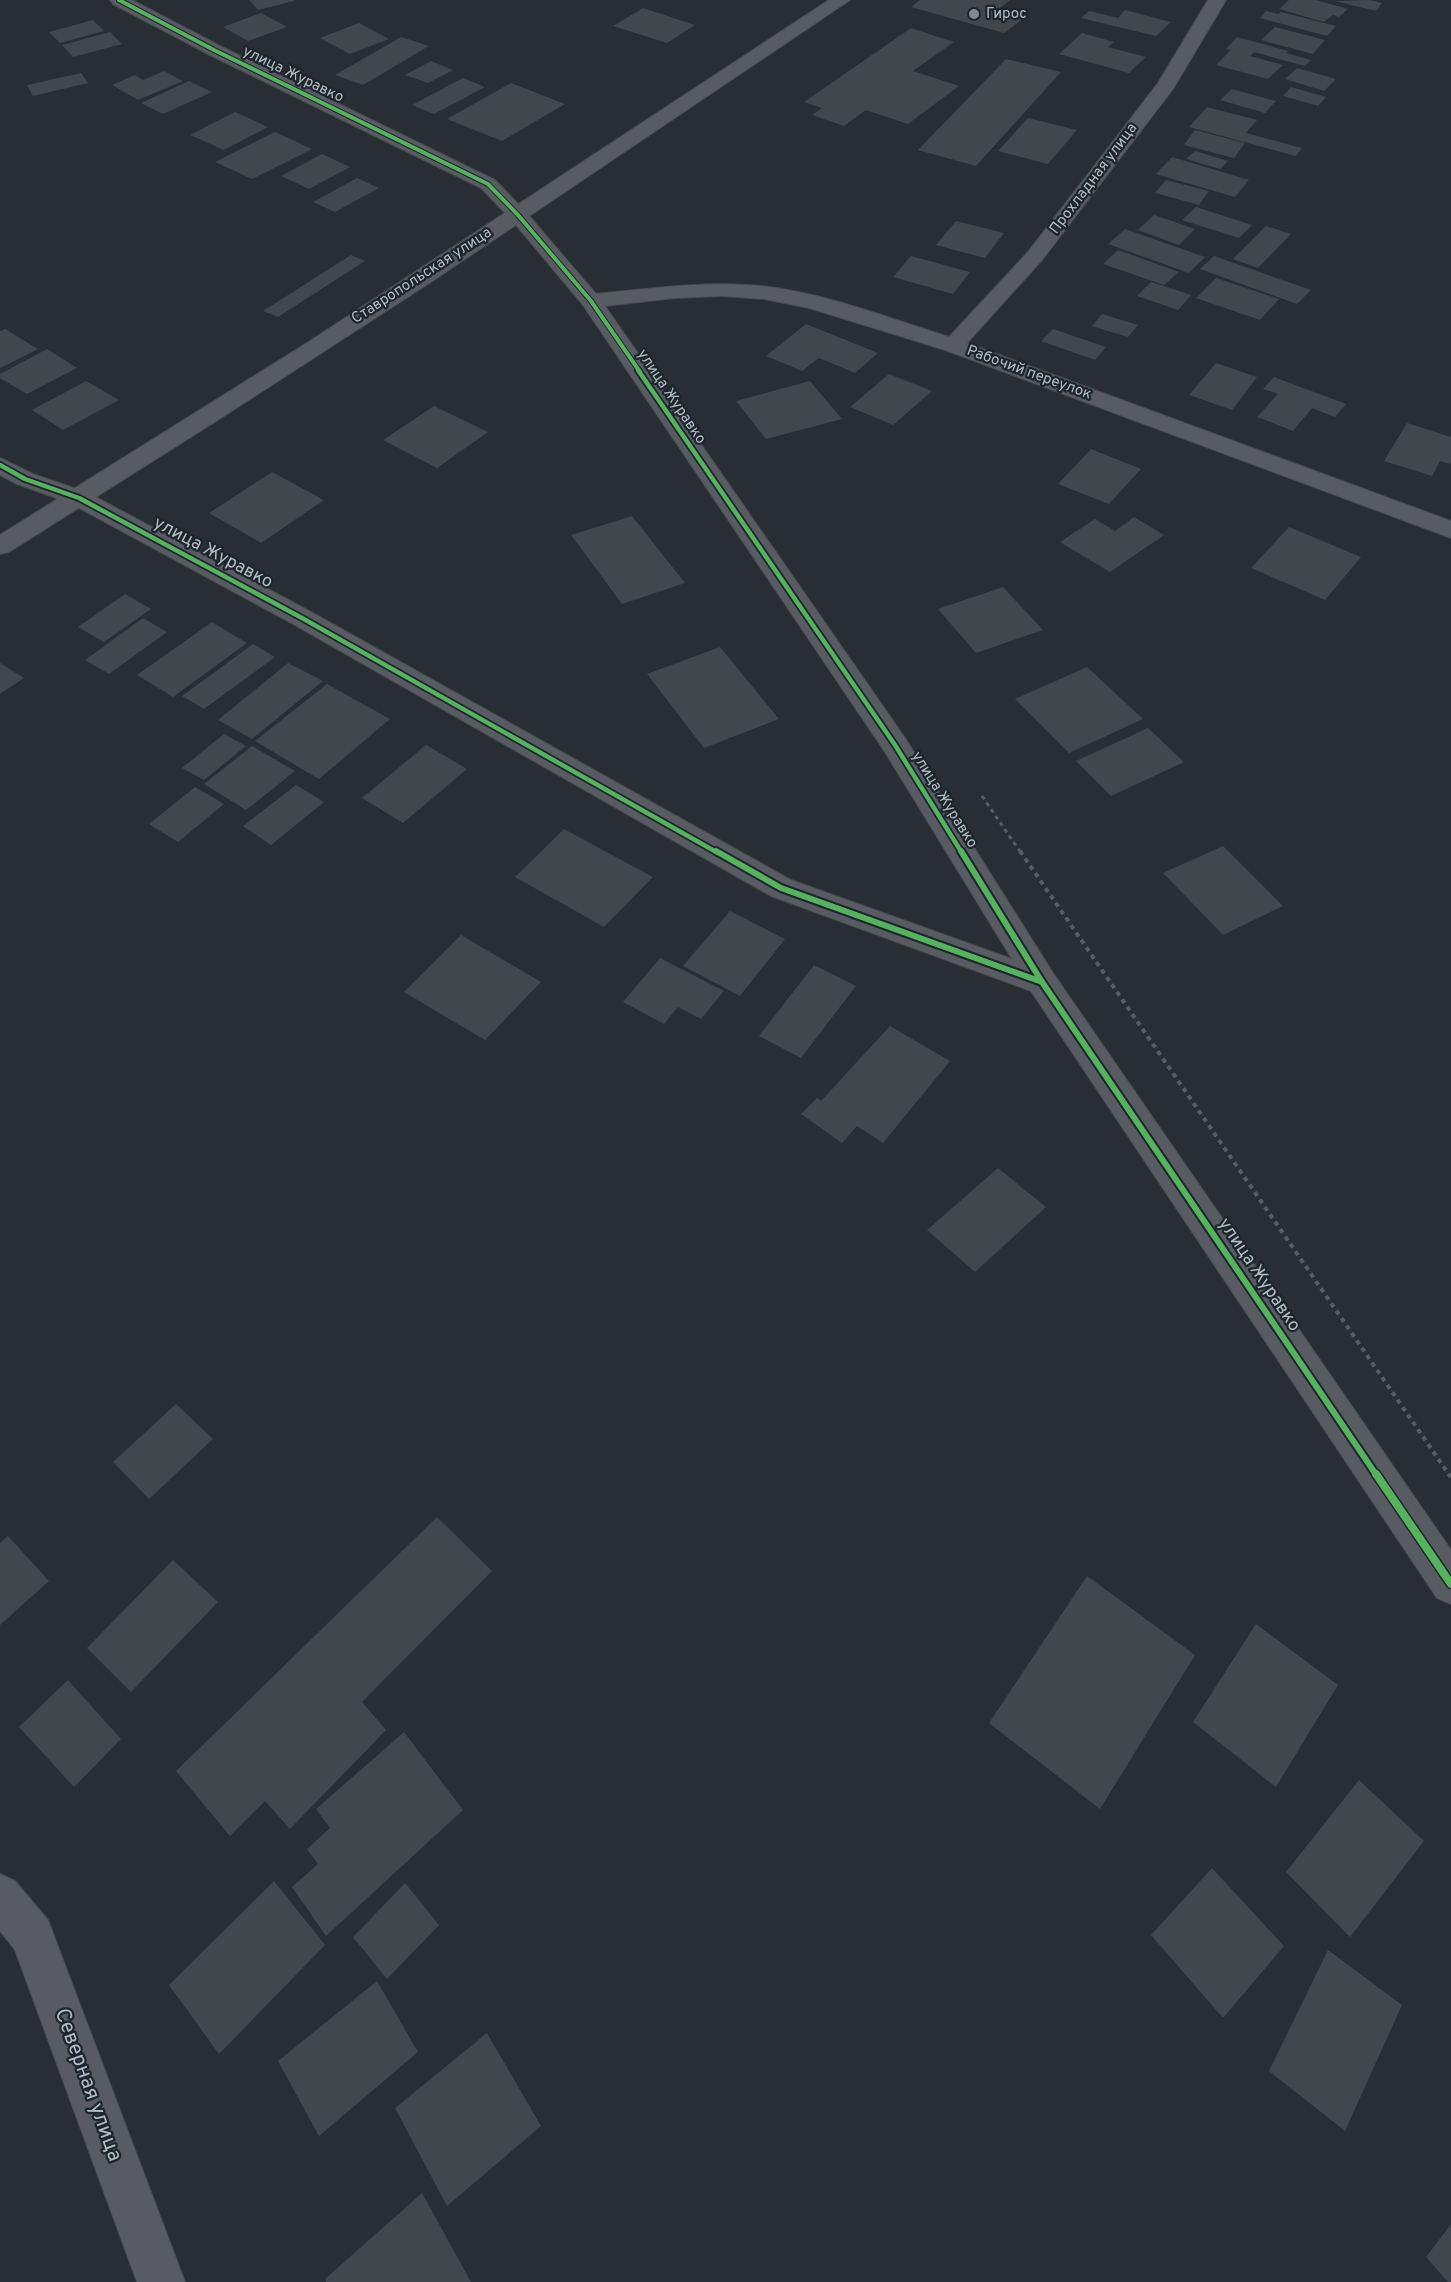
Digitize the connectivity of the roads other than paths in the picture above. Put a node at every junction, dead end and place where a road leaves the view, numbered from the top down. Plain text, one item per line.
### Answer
1 (119, 0) edge
2 (841, 0) edge
3 (1217, 0) edge
4 (518, 215) junction
5 (591, 301) junction
6 (953, 345) junction
7 (0, 465) edge
8 (79, 498) junction
9 (1451, 530) edge
10 (0, 546) edge
11 (1042, 982) junction
12 (1451, 1584) edge
13 (0, 1896) edge
14 (161, 2282) edge

1 - 4 street, улица Журавко
2 - 4 street, Ставропольская улица
3 - 6 street, Прохладная улица
4 - 5 street, улица Журавко
4 - 8 street, Ставропольская улица
5 - 6 street, Рабочий переулок
5 - 11 street, улица Журавко
6 - 9 street, Рабочий переулок
7 - 8 street, улица Журавко
8 - 10 street, Ставропольская улица
8 - 11 street, улица Журавко
11 - 12 street, улица Журавко
13 - 14 street, Северная улица

